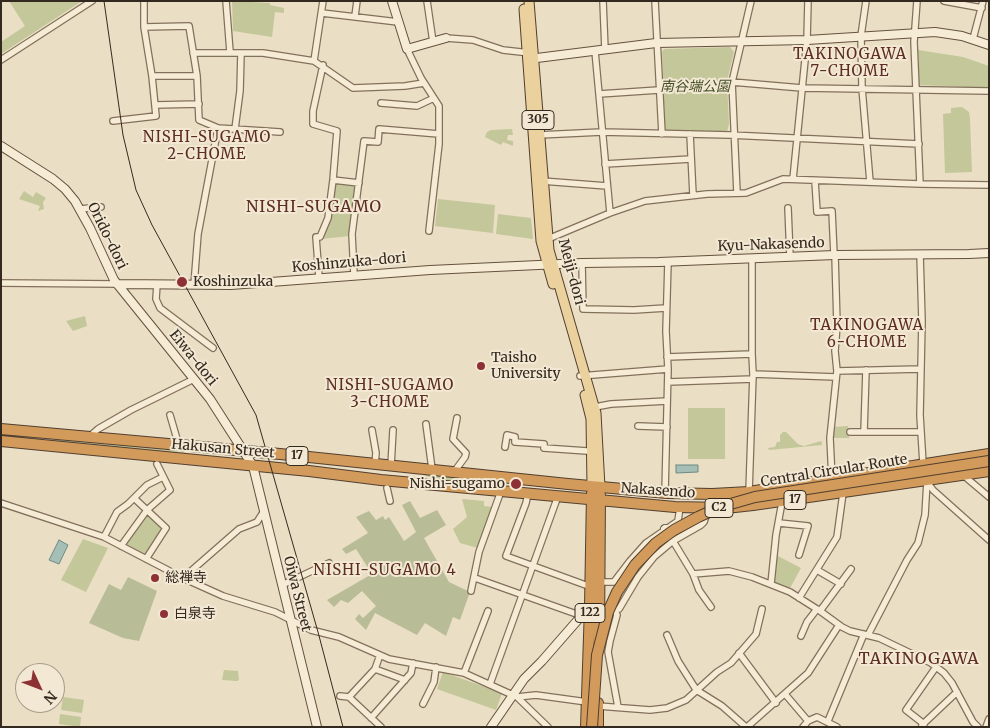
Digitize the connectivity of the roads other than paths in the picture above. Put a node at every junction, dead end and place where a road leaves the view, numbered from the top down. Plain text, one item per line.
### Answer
1 (92, 1) edge
2 (144, 1) edge
3 (226, 1) edge
4 (323, 1) edge
5 (357, 1) edge
6 (392, 1) edge
7 (427, 1) edge
8 (524, 1) edge
9 (529, 1) edge
10 (603, 1) edge
11 (655, 1) edge
12 (751, 1) edge
13 (808, 1) edge
14 (866, 1) edge
15 (918, 1) edge
16 (944, 1) edge
17 (983, 1) edge
18 (982, 8) junction
19 (322, 13) junction
20 (355, 16) junction
21 (398, 22) junction
22 (144, 27) junction
23 (914, 33) junction
24 (861, 36) junction
25 (446, 38) joint
26 (973, 39) junction
27 (807, 40) junction
28 (742, 41) junction
29 (433, 42) junction
30 (656, 43) junction
31 (989, 45) edge
32 (407, 48) junction
33 (605, 50) junction
34 (230, 52) junction
35 (241, 52) junction
36 (595, 52) junction
37 (193, 53) junction
38 (531, 56) junction
39 (1, 60) edge
40 (314, 61) junction
41 (322, 65) junction
42 (152, 76) junction
43 (196, 76) junction
44 (732, 82) junction
45 (424, 83) junction
46 (802, 88) junction
47 (862, 88) junction
48 (659, 90) junction
49 (916, 90) junction
50 (989, 91) edge
51 (599, 94) junction
52 (434, 98) junction
53 (381, 103) dead end
54 (198, 104) junction
55 (155, 105) junction
56 (113, 122) dead end
57 (218, 128) junction
58 (235, 130) junction
59 (280, 132) dead end
60 (602, 132) junction
61 (439, 134) junction
62 (662, 134) junction
63 (690, 134) junction
64 (539, 135) junction
65 (734, 136) junction
66 (797, 139) junction
67 (865, 141) junction
68 (919, 144) junction
69 (1, 146) edge
70 (692, 159) junction
71 (604, 164) junction
72 (793, 179) junction
73 (333, 180) junction
74 (542, 181) junction
75 (816, 181) junction
76 (870, 182) junction
77 (359, 184) junction
78 (920, 184) junction
79 (989, 185) edge
80 (607, 186) junction
81 (737, 193) junction
82 (693, 195) junction
83 (101, 207) dead end
84 (788, 208) dead end
85 (80, 209) junction
86 (610, 213) junction
87 (429, 231) dead end
88 (548, 239) junction
89 (989, 253) edge
90 (920, 254) junction
91 (834, 255) junction
92 (790, 257) junction
93 (752, 258) junction
94 (668, 262) junction
95 (582, 264) junction
96 (550, 265) junction
97 (354, 275) junction
98 (319, 277) junction
99 (1, 283) edge
100 (117, 284) junction
101 (157, 284) junction
102 (194, 285) junction
103 (666, 308) junction
104 (213, 348) dead end
105 (752, 354) junction
106 (667, 357) junction
107 (668, 369) junction
108 (920, 369) junction
109 (866, 370) junction
110 (836, 374) junction
111 (583, 376) junction
112 (753, 376) junction
113 (194, 379) junction
114 (668, 382) junction
115 (667, 401) junction
116 (595, 407) junction
117 (170, 415) dead end
118 (457, 418) dead end
119 (426, 424) dead end
120 (638, 426) dead end
121 (667, 427) junction
122 (1, 429) edge
123 (372, 430) dead end
124 (393, 430) dead end
125 (850, 432) dead end
126 (864, 432) junction
127 (920, 432) junction
128 (88, 437) junction
129 (1, 441) edge
130 (179, 446) junction
131 (505, 447) dead end
132 (587, 451) dead end
133 (243, 452) junction
134 (989, 454) edge
135 (321, 459) junction
136 (989, 461) edge
137 (157, 464) dead end
138 (375, 464) junction
139 (923, 464) junction
140 (253, 466) junction
141 (391, 466) junction
142 (432, 470) junction
143 (989, 471) edge
144 (454, 472) junction
145 (963, 475) junction
146 (164, 477) junction
147 (368, 478) junction
148 (832, 479) junction
149 (927, 481) junction
150 (440, 485) junction
151 (596, 487) junction
152 (387, 488) dead end
153 (501, 491) junction
154 (748, 492) junction
155 (528, 493) junction
156 (665, 493) junction
157 (842, 493) junction
158 (558, 496) junction
159 (989, 497) edge
160 (134, 498) junction
161 (596, 500) junction
162 (390, 501) dead end
163 (782, 502) junction
164 (1, 503) edge
165 (680, 507) junction
166 (708, 508) junction
167 (147, 510) junction
168 (264, 511) junction
169 (779, 523) junction
170 (665, 529) junction
171 (104, 537) junction
172 (989, 540) edge
173 (673, 541) junction
174 (121, 546) junction
175 (799, 555) dead end
176 (146, 559) junction
177 (329, 563) dead end
178 (533, 566) junction
179 (851, 569) dead end
180 (624, 570) junction
181 (817, 570) junction
182 (694, 574) junction
183 (638, 576) junction
184 (183, 578) junction
185 (474, 578) junction
186 (595, 584) junction
187 (771, 584) junction
188 (841, 584) junction
189 (282, 585) junction
190 (471, 591) dead end
191 (522, 594) junction
192 (799, 598) junction
193 (711, 607) dead end
194 (762, 609) dead end
195 (615, 610) junction
196 (819, 610) junction
197 (488, 611) dead end
198 (590, 611) junction
199 (291, 619) junction
200 (839, 625) junction
201 (667, 635) dead end
202 (866, 635) junction
203 (801, 636) dead end
204 (739, 653) junction
205 (380, 655) junction
206 (412, 663) junction
207 (936, 667) junction
208 (436, 668) junction
209 (375, 669) junction
210 (464, 673) junction
211 (405, 680) junction
212 (490, 684) junction
213 (697, 691) junction
214 (957, 692) junction
215 (786, 694) junction
216 (340, 696) dead end
217 (516, 696) junction
218 (349, 697) junction
219 (587, 702) junction
220 (776, 703) junction
221 (424, 704) dead end
222 (598, 706) junction
223 (618, 707) junction
224 (371, 718) junction
225 (989, 719) edge
226 (808, 721) junction
227 (828, 721) junction
228 (922, 725) edge
229 (317, 727) edge
230 (381, 727) edge
231 (491, 727) edge
232 (548, 727) edge
233 (586, 727) edge
234 (592, 727) edge
235 (598, 727) edge
236 (747, 727) edge
237 (803, 727) edge
238 (837, 727) edge
239 (978, 727) edge
240 (986, 727) edge

1 - 39 street
2 - 22 street
3 - 34 street
4 - 19 street
5 - 20 street
6 - 21 street
7 - 29 street
8 - 38 main road, Meiji-dori / 305
9 - 38 main road, Meiji-dori / 305
10 - 33 street
11 - 30 street
12 - 28 street
13 - 27 street
14 - 24 street
15 - 23 street
16 - 18 street
17 - 18 street
18 - 26 street
19 - 20 street
19 - 40 street
20 - 21 street
21 - 32 street
22 - 37 street
22 - 42 street
23 - 24 street
23 - 26 street
23 - 49 street
24 - 27 street
24 - 47 street
25 - 29 street
25 - 38 street
26 - 31 street
27 - 28 street
27 - 46 street
28 - 30 street
28 - 44 street
29 - 32 street
30 - 33 street
30 - 48 street
32 - 45 street
33 - 36 street
34 - 35 street
34 - 37 street
35 - 40 street
35 - 58 street
36 - 38 street
36 - 51 street
37 - 43 street
38 - 64 main road, Meiji-dori / 305
38 - 96 main road, Meiji-dori / 305
40 - 41 street
41 - 45 street
41 - 73 street
42 - 43 street
42 - 55 street
43 - 54 street
44 - 46 street
44 - 65 street
45 - 52 street
46 - 47 street
46 - 66 street
47 - 49 street
47 - 67 street
48 - 51 street
48 - 62 street
49 - 50 street
49 - 68 street
51 - 60 street
52 - 53 street
52 - 61 street
54 - 55 street
54 - 57 street
55 - 56 street
57 - 58 street
57 - 102 street
58 - 59 street
60 - 62 street
60 - 64 street
60 - 71 street
61 - 77 street
61 - 87 street
62 - 63 street
63 - 65 street
63 - 70 street
64 - 74 main road, Meiji-dori / 305
65 - 66 street
65 - 81 street
66 - 67 street
66 - 72 street
67 - 68 street
67 - 76 street
68 - 78 street
69 - 85 street, Orido-dori
70 - 71 street
70 - 82 street
71 - 80 street
72 - 75 street
72 - 81 street
73 - 77 street
73 - 98 street
74 - 80 street
74 - 88 main road, Meiji-dori / 305
75 - 76 street
75 - 91 street
76 - 78 street
77 - 97 street
78 - 79 street
80 - 86 street
81 - 82 street
82 - 86 street
83 - 85 street
84 - 92 street
85 - 100 street, Orido-dori
86 - 88 street
88 - 96 main road, Meiji-dori / 305
89 - 90 street, Kyu-Nakasendo
90 - 91 street, Kyu-Nakasendo
90 - 108 street
91 - 92 street, Kyu-Nakasendo
91 - 110 street
92 - 93 street, Kyu-Nakasendo
93 - 94 street, Kyu-Nakasendo
93 - 105 street
94 - 95 street, Kyu-Nakasendo
94 - 103 street
95 - 96 street, Kyu-Nakasendo
95 - 103 street
96 - 97 street, Koshinzuka-dori
96 - 111 main road, Meiji-dori / 305
97 - 98 street, Koshinzuka-dori
98 - 102 street, Koshinzuka-dori
99 - 100 street
100 - 101 street, Koshinzuka-dori
100 - 113 street, Eiwa-dori
101 - 102 street, Koshinzuka-dori
101 - 104 street
103 - 106 street
105 - 106 street
105 - 112 street
106 - 107 street
107 - 111 street
107 - 114 street
108 - 109 street
108 - 127 street
109 - 110 street
109 - 126 street
110 - 112 street
110 - 148 street
111 - 116 main road, Meiji-dori / 305
111 - 151 main road, Meiji-dori / 305
112 - 114 street
112 - 154 street
113 - 128 street
113 - 133 street, Eiwa-dori
114 - 115 street
115 - 116 street
115 - 121 street
116 - 151 main road, Meiji-dori / 305
117 - 130 street
118 - 144 street
119 - 142 street
120 - 121 street
121 - 156 street
122 - 128 highway, Hakusan Street / 17
123 - 138 street
124 - 141 street
125 - 126 street
126 - 127 street
127 - 139 street
128 - 130 highway, Hakusan Street / 17
129 - 140 highway, Hakusan Street / 17
130 - 133 highway, Hakusan Street / 17
131 - 132 street
133 - 135 highway, Hakusan Street / 17
133 - 140 street, Eiwa-dori
134 - 139 highway, Nakasendo / 17
135 - 138 highway, Hakusan Street / 17
135 - 147 highway
136 - 234 highway, Central Circular Route / C2, bridge
137 - 146 street
138 - 141 highway, Hakusan Street / 17
139 - 148 highway, Nakasendo / 17
140 - 147 highway, Hakusan Street / 17
140 - 168 street, Oiwa Street
141 - 142 highway, Hakusan Street / 17
141 - 150 highway
142 - 144 highway, Hakusan Street / 17
143 - 145 highway, Nakasendo / 17
144 - 151 highway, Hakusan Street / 17
145 - 149 highway, Nakasendo / 17
145 - 159 street
146 - 160 street
146 - 167 street
147 - 150 highway, Hakusan Street / 17
148 - 154 highway, Nakasendo / 17
149 - 157 highway, Nakasendo / 17
149 - 172 street
149 - 202 street
150 - 153 highway, Hakusan Street / 17
151 - 156 highway, Nakasendo / 17
151 - 161 highway, 122
152 - 162 street
153 - 155 highway, Hakusan Street / 17
153 - 185 street
154 - 156 highway, Nakasendo / 17
155 - 158 highway, Hakusan Street / 17
155 - 178 street
157 - 163 highway, Nakasendo / 17
157 - 181 street
158 - 161 highway, Hakusan Street / 17
158 - 178 street
160 - 167 street
160 - 171 street
161 - 165 highway, Nakasendo / 17
161 - 186 highway, 122
163 - 166 highway, Nakasendo / 17
163 - 169 street
164 - 171 street
165 - 166 highway, Nakasendo / 17
165 - 170 street
166 - 173 street
167 - 174 street
167 - 176 street
168 - 184 street
168 - 189 street, Oiwa Street
169 - 175 street
169 - 187 street
170 - 173 street
170 - 180 street
171 - 174 street
173 - 182 street
173 - 183 street
174 - 176 street
176 - 184 street
177 - 189 street
178 - 186 street
178 - 191 street
179 - 188 street
180 - 183 street
180 - 186 street
181 - 188 street
181 - 192 street
182 - 187 street
182 - 193 street
183 - 195 street
184 - 199 street
185 - 190 street
185 - 191 street
186 - 198 highway, 122
187 - 192 street
188 - 196 street
189 - 199 street, Oiwa Street
191 - 198 street
191 - 212 street
192 - 196 street
194 - 204 street
195 - 198 street
195 - 223 street
196 - 200 street
196 - 203 street
197 - 210 street
198 - 217 street
198 - 219 highway, 122
198 - 222 highway, 122
199 - 205 street
199 - 229 street, Oiwa Street
200 - 202 street
200 - 215 street
201 - 213 street
202 - 207 street
202 - 227 street
204 - 213 street
204 - 220 street
205 - 206 street
205 - 209 street
206 - 208 street
206 - 211 street
207 - 214 street
207 - 228 street
208 - 210 street
208 - 221 street
209 - 211 street
209 - 218 street
210 - 212 street
211 - 224 street
212 - 217 street
213 - 223 street
213 - 236 street
214 - 228 street
214 - 239 street
215 - 220 street
215 - 226 street
216 - 218 street
217 - 219 street
217 - 231 street
217 - 232 street
218 - 224 street
219 - 233 highway, 122
220 - 236 street
222 - 223 street
222 - 235 highway, 122
224 - 230 street
225 - 240 street
226 - 227 street
226 - 237 street
227 - 238 street

